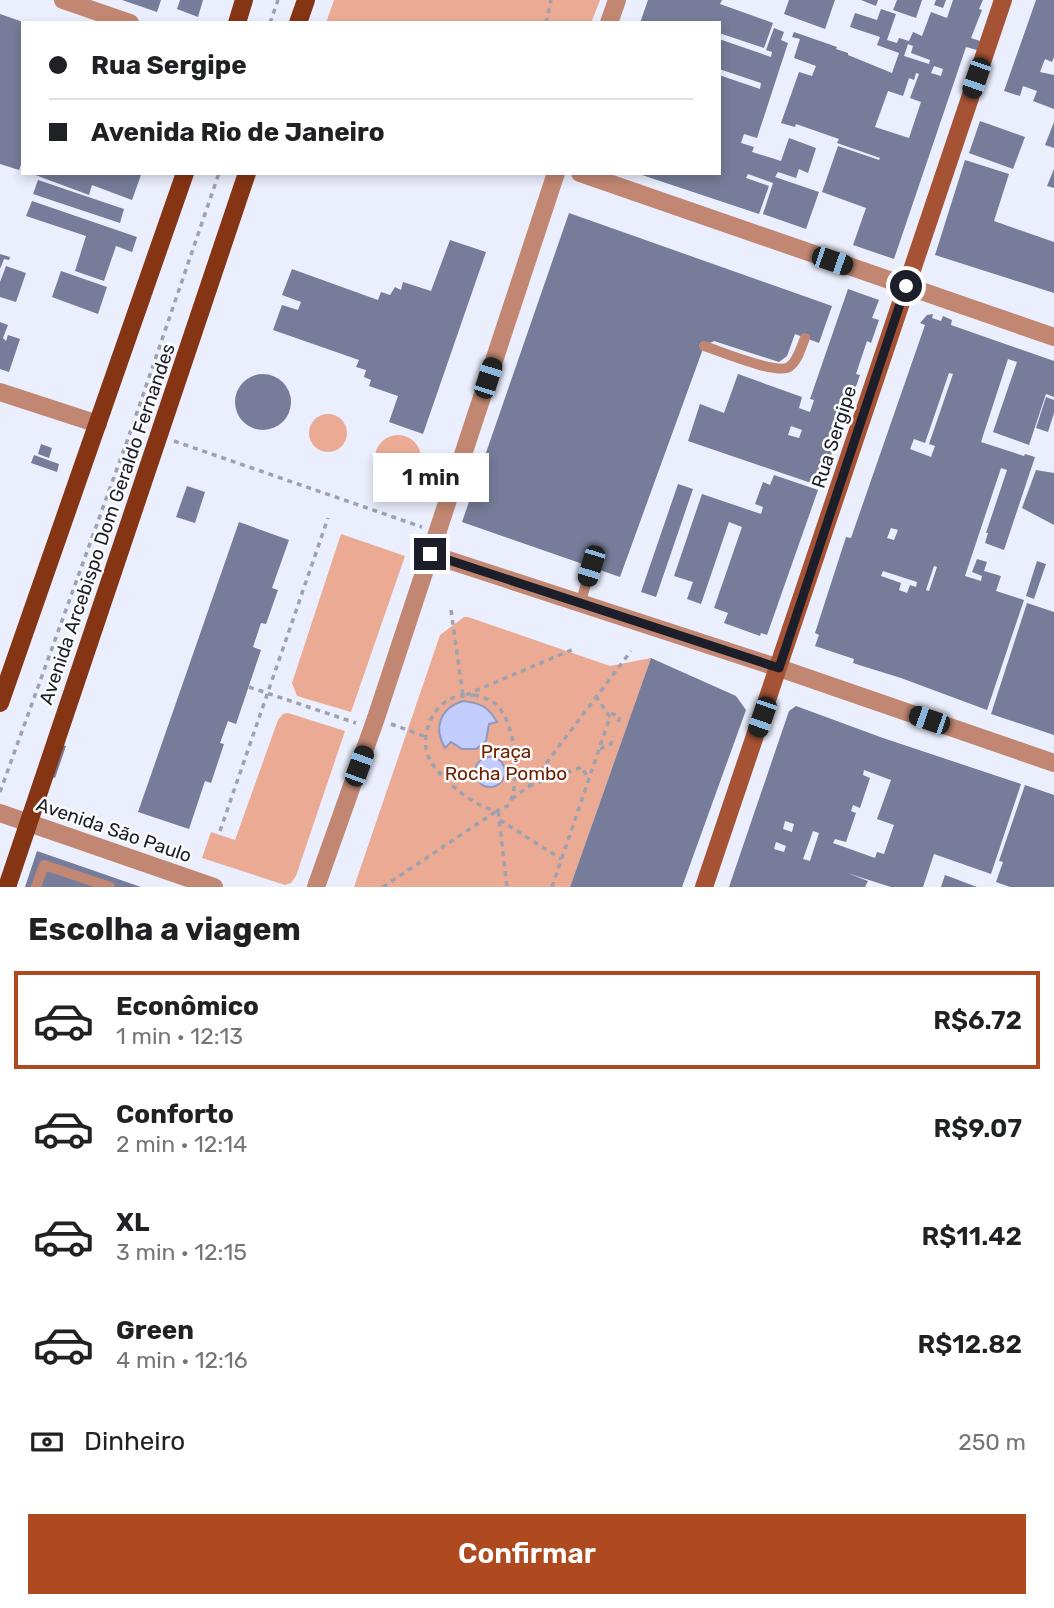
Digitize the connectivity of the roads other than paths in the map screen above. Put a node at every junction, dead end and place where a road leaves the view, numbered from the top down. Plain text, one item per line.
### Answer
1 (63, 0) edge
2 (244, 0) edge
3 (306, 0) edge
4 (617, 0) edge
5 (1003, 0) edge
6 (124, 21) edge
7 (238, 21) edge
8 (299, 21) edge
9 (610, 21) edge
10 (184, 175) edge
11 (246, 175) edge
12 (555, 175) edge
13 (586, 175) edge
14 (906, 286) junction
15 (1054, 337) edge
16 (805, 338) dead end
17 (704, 346) dead end
18 (0, 392) edge
19 (98, 424) junction
20 (430, 554) junction
21 (591, 566) dead end
22 (580, 604) junction
23 (779, 668) junction
24 (0, 703) edge
25 (1054, 763) edge
26 (0, 813) edge
27 (29, 823) junction
28 (73, 874) junction
29 (106, 886) edge
30 (7, 887) edge
31 (36, 887) edge
32 (69, 887) edge
33 (214, 887) edge
34 (316, 887) edge
35 (704, 887) edge

1 - 6 street
2 - 7 main road
3 - 8 main road
4 - 9 street
5 - 14 main road, Rua Sergipe
10 - 19 main road
11 - 27 main road, Avenida Arcebispo Dom Geraldo Fernandes
12 - 20 street
13 - 14 street
14 - 15 street
14 - 23 main road, Rua Sergipe
16 - 17 lane
18 - 19 street
19 - 24 main road
20 - 22 street
20 - 34 street
21 - 22 lane
22 - 23 street
23 - 25 street
23 - 35 main road, Rua Sergipe
26 - 27 street, Avenida São Paulo
27 - 30 main road, Avenida Arcebispo Dom Geraldo Fernandes
27 - 33 street, Avenida São Paulo
28 - 29 lane
28 - 31 lane
28 - 32 lane

